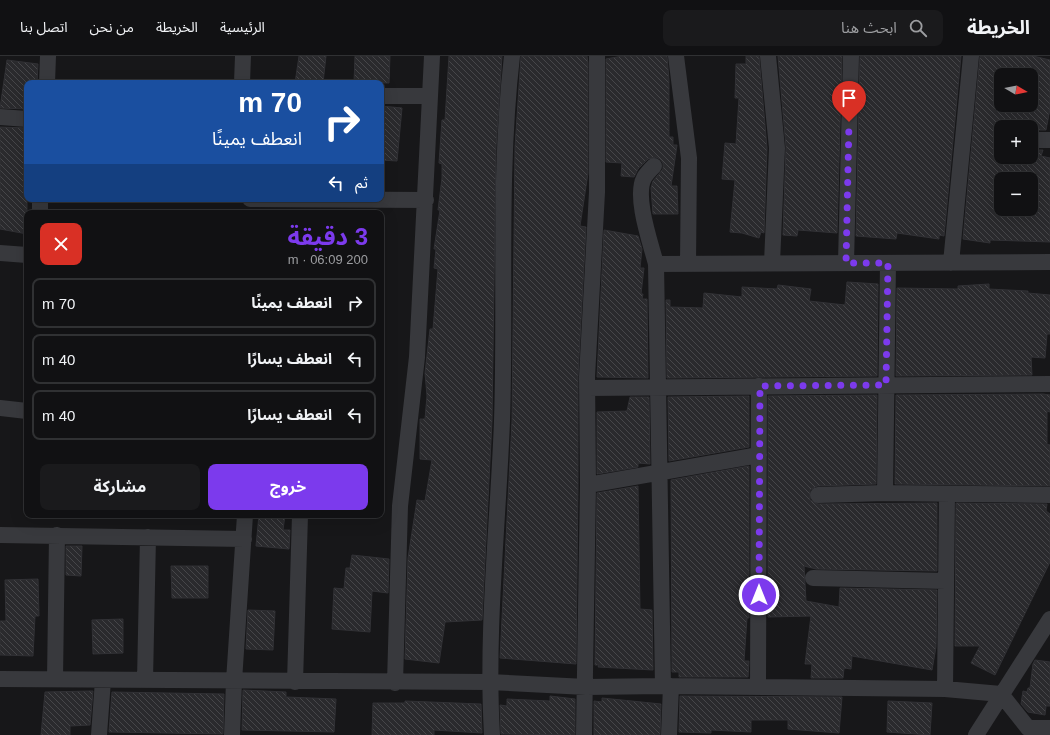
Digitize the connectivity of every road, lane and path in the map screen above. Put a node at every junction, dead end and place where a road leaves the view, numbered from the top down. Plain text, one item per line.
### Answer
1 (48, 56) edge
2 (243, 56) edge
3 (432, 56) edge
4 (512, 56) edge
5 (596, 56) edge
6 (676, 56) edge
7 (768, 56) edge
8 (851, 56) edge
9 (971, 56) edge
10 (46, 80) edge
11 (242, 80) edge
12 (384, 96) edge
13 (430, 96) junction
14 (0, 117) edge
15 (24, 118) edge
16 (1038, 140) edge
17 (1050, 140) edge
18 (654, 166) dead end
19 (384, 200) edge
20 (426, 200) junction
21 (0, 254) edge
22 (24, 256) edge
23 (1050, 262) edge
24 (846, 263) junction
25 (888, 263) junction
26 (951, 263) junction
27 (656, 264) junction
28 (688, 264) junction
29 (772, 264) junction
30 (1050, 384) edge
31 (886, 385) junction
32 (760, 386) junction
33 (659, 387) junction
34 (587, 388) junction
35 (0, 408) edge
36 (24, 411) edge
37 (759, 455) junction
38 (660, 473) junction
39 (588, 485) junction
40 (885, 493) junction
41 (947, 494) junction
42 (818, 495) dead end
43 (1050, 495) edge
44 (245, 518) edge
45 (300, 518) edge
46 (0, 535) edge
47 (57, 536) junction
48 (148, 537) junction
49 (244, 539) junction
50 (813, 578) dead end
51 (946, 581) junction
52 (1050, 619) edge
53 (0, 679) edge
54 (55, 679) junction
55 (103, 680) junction
56 (145, 680) junction
57 (234, 681) junction
58 (295, 682) junction
59 (489, 682) junction
60 (395, 683) junction
61 (667, 686) junction
62 (586, 687) junction
63 (758, 688) junction
64 (945, 689) junction
65 (1001, 694) junction
66 (1050, 728) edge
67 (1028, 731) edge
68 (99, 735) edge
69 (232, 735) edge
70 (492, 735) edge
71 (584, 735) edge
72 (670, 735) edge
73 (976, 735) edge

1 - 10 street
2 - 11 street
3 - 13 street
4 - 59 street
5 - 34 street
6 - 28 street
7 - 29 street
8 - 24 street
9 - 26 street
12 - 13 street
13 - 20 street
14 - 15 street
16 - 17 street
18 - 27 street
19 - 20 street
20 - 60 street
21 - 22 street
23 - 26 street
24 - 25 street
24 - 29 street
25 - 26 street
25 - 31 street
27 - 28 street
27 - 33 street
28 - 29 street
30 - 31 street
31 - 32 street
31 - 40 street
32 - 33 street
32 - 37 street
33 - 34 street
33 - 38 street
34 - 39 street
35 - 36 street
37 - 38 street
37 - 63 street
38 - 39 street
38 - 61 street
39 - 62 street
40 - 41 street
40 - 42 street
41 - 43 street
41 - 51 street
44 - 49 street
45 - 58 street
46 - 47 street
47 - 48 street
47 - 54 street
48 - 49 street
48 - 56 street
49 - 57 street
50 - 51 street
51 - 64 street
52 - 65 street
53 - 54 street
54 - 55 street
55 - 56 street
55 - 68 street
56 - 57 street
57 - 58 street
57 - 69 street
58 - 60 street
59 - 60 street
59 - 62 street
59 - 70 street
61 - 62 street
61 - 63 street
61 - 72 street
62 - 71 street
63 - 64 street
64 - 65 street
65 - 67 street
65 - 73 street
66 - 67 street

